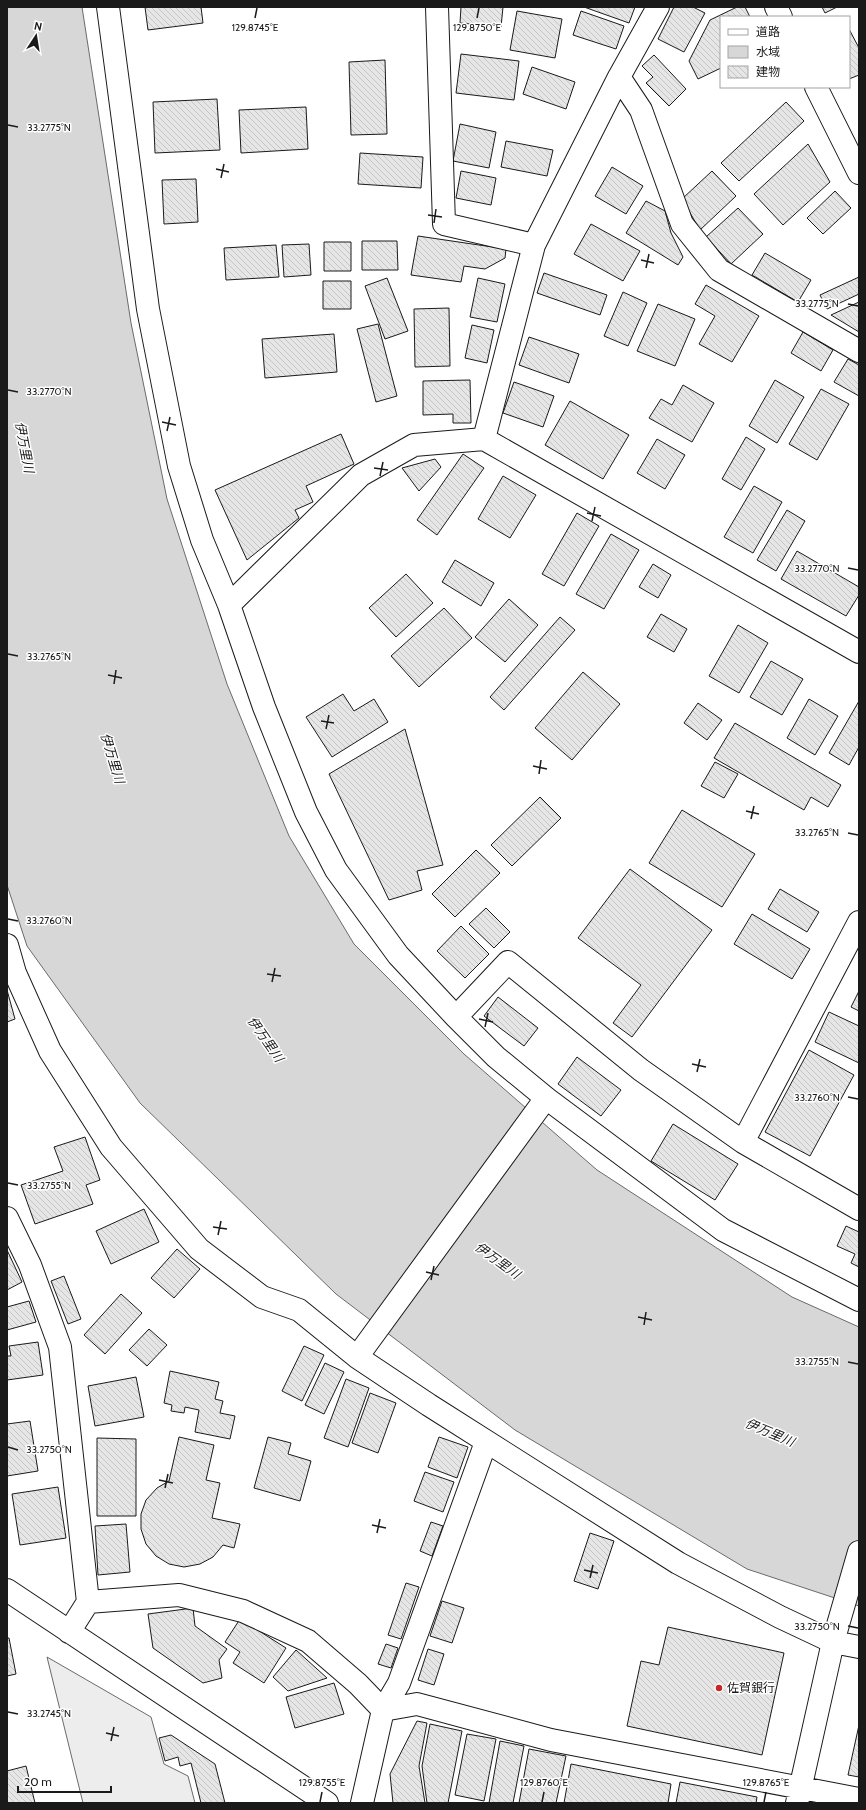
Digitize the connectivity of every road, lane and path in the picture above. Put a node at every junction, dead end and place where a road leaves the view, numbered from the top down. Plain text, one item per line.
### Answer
1 (108, 7) edge
2 (437, 7) edge
3 (658, 7) edge
4 (776, 7) edge
5 (780, 16) edge
6 (619, 77) junction
7 (816, 88) edge
8 (859, 173) edge
9 (534, 245) junction
10 (859, 351) edge
11 (484, 439) junction
12 (229, 605) junction
13 (859, 652) edge
14 (859, 922) edge
15 (7, 945) edge
16 (456, 1017) junction
17 (546, 1098) junction
18 (743, 1142) junction
19 (859, 1209) edge
20 (7, 1218) edge
21 (859, 1300) edge
22 (357, 1357) junction
23 (486, 1442) junction
24 (859, 1552) edge
25 (7, 1590) edge
26 (88, 1602) junction
27 (32, 1607) junction
28 (7, 1612) edge
29 (69, 1632) junction
30 (833, 1642) junction
31 (859, 1646) edge
32 (383, 1710) junction
33 (799, 1796) edge
34 (859, 1799) edge
35 (327, 1803) edge
36 (362, 1803) edge

1 - 12 street
2 - 9 street
3 - 6 street
4 - 5 street
6 - 9 street
6 - 10 street
7 - 8 street
9 - 11 street
11 - 12 street
11 - 13 street
12 - 16 street
14 - 18 street
15 - 22 street
16 - 17 street
16 - 18 street
17 - 21 street
17 - 22 street
18 - 19 street
20 - 26 street
22 - 23 street
23 - 30 street
23 - 32 street
24 - 30 street
25 - 27 street
26 - 29 street
26 - 32 street
27 - 28 street
27 - 29 street
29 - 35 street
30 - 31 street
30 - 33 street
32 - 33 street
32 - 36 street
33 - 34 street

